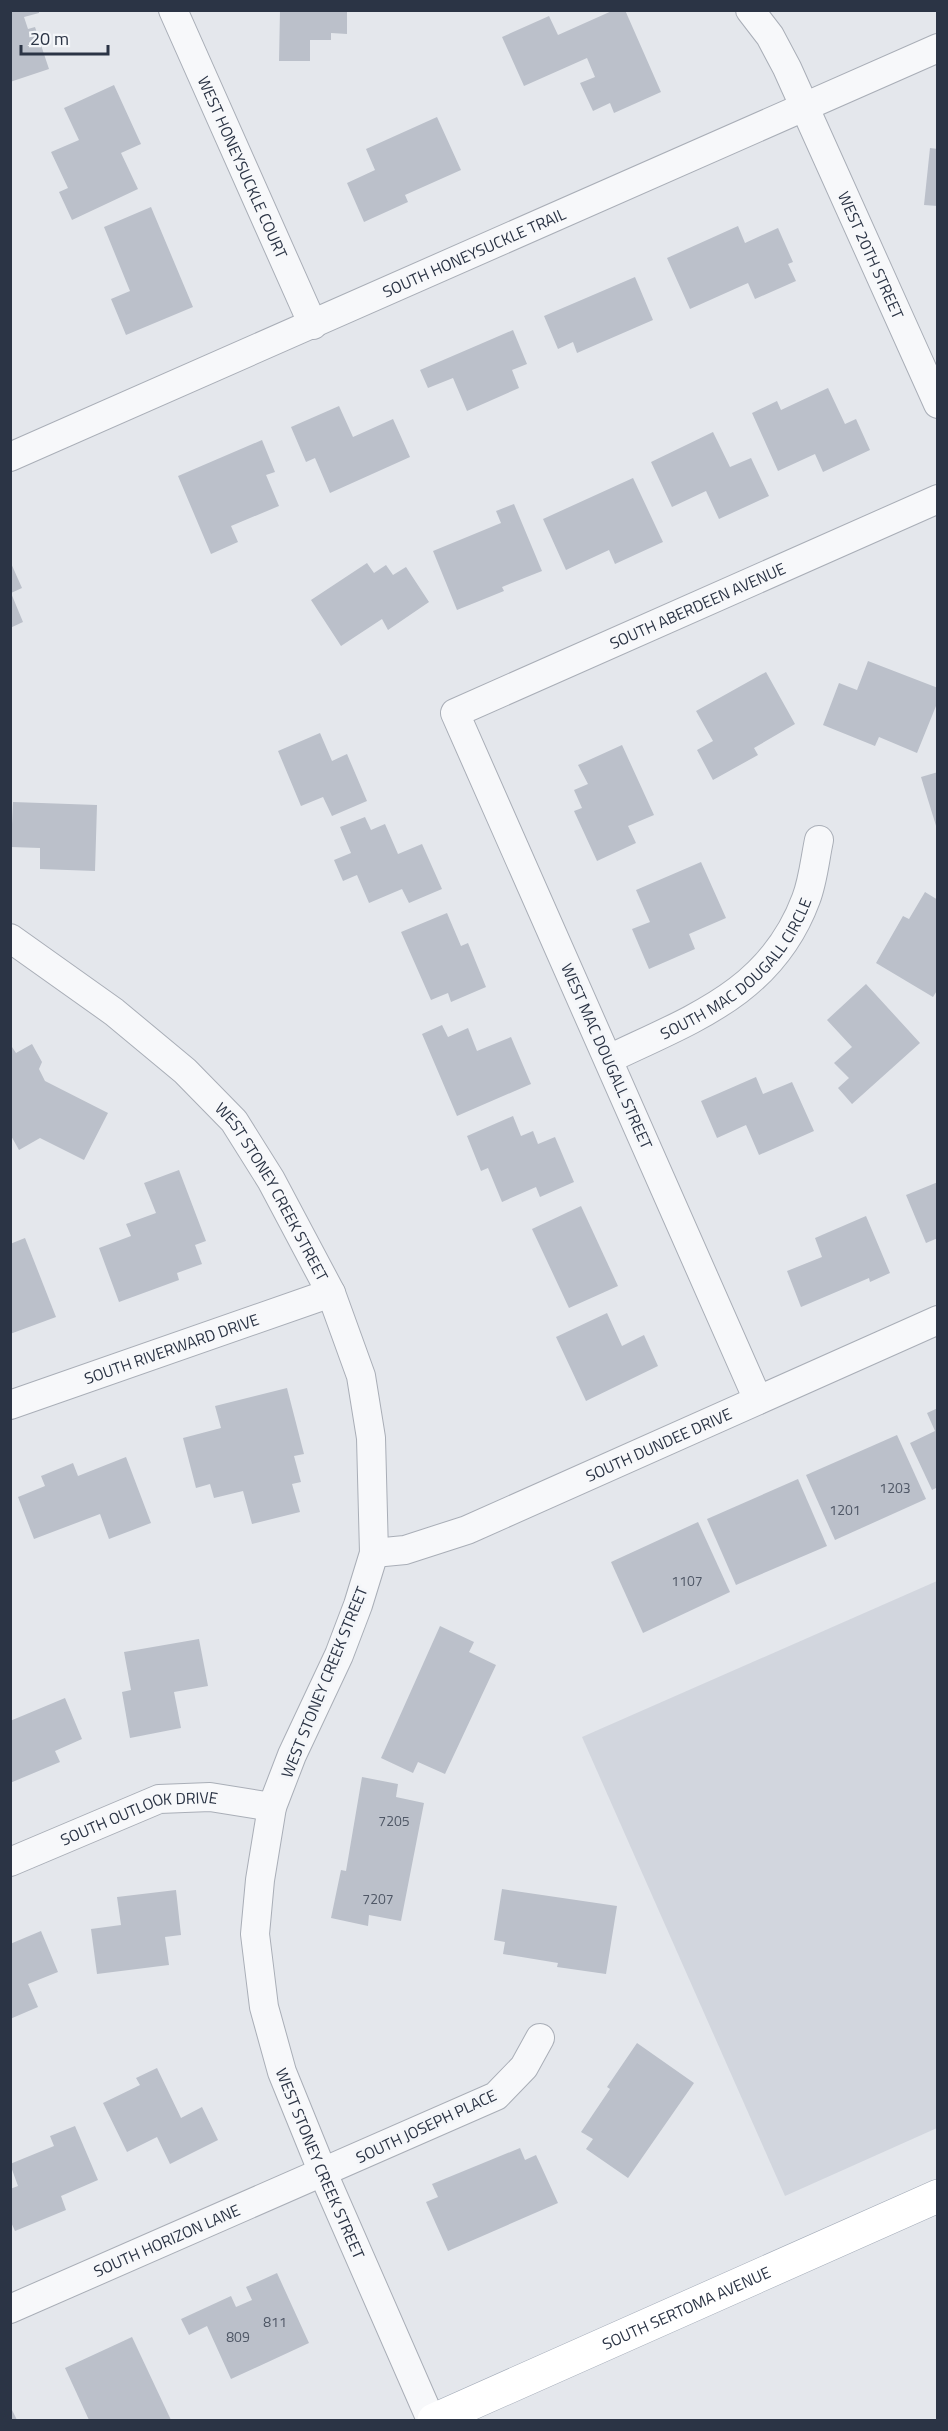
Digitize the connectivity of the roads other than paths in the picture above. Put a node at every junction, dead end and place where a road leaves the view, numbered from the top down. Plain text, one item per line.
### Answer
1 (173, 10) edge
2 (750, 10) edge
3 (938, 48) edge
4 (804, 106) junction
5 (313, 325) junction
6 (938, 404) edge
7 (10, 457) edge
8 (938, 499) edge
9 (455, 713) joint
10 (819, 840) dead end
11 (10, 938) edge
12 (609, 1059) junction
13 (331, 1293) junction
14 (938, 1320) edge
15 (758, 1400) junction
16 (10, 1405) edge
17 (374, 1553) junction
18 (272, 1807) junction
19 (10, 1862) edge
20 (540, 2038) dead end
21 (323, 2173) junction
22 (938, 2196) edge
23 (10, 2309) edge
24 (433, 2421) edge

1 - 5 street, WEST HONEYSUCKLE COURT
2 - 4 street
3 - 4 street, SOUTH HONEYSUCKLE TRAIL
4 - 5 street, SOUTH HONEYSUCKLE TRAIL
4 - 6 street, WEST 20TH STREET
5 - 7 street, SOUTH HONEYSUCKLE TRAIL
8 - 9 street, SOUTH ABERDEEN AVENUE
9 - 12 street, WEST MAC DOUGALL STREET
10 - 12 street, SOUTH MAC DOUGALL CIRCLE
11 - 13 street, WEST STONEY CREEK STREET
12 - 15 street, WEST MAC DOUGALL STREET
13 - 16 street, SOUTH RIVERWARD DRIVE
13 - 17 street, WEST STONEY CREEK STREET
14 - 15 street, SOUTH DUNDEE DRIVE
15 - 17 street, SOUTH DUNDEE DRIVE
17 - 18 street, WEST STONEY CREEK STREET
18 - 19 street, SOUTH OUTLOOK DRIVE
18 - 21 street, WEST STONEY CREEK STREET
20 - 21 street, SOUTH JOSEPH PLACE
21 - 23 street, SOUTH HORIZON LANE
21 - 24 street, WEST STONEY CREEK STREET
22 - 24 main road, SOUTH SERTOMA AVENUE

